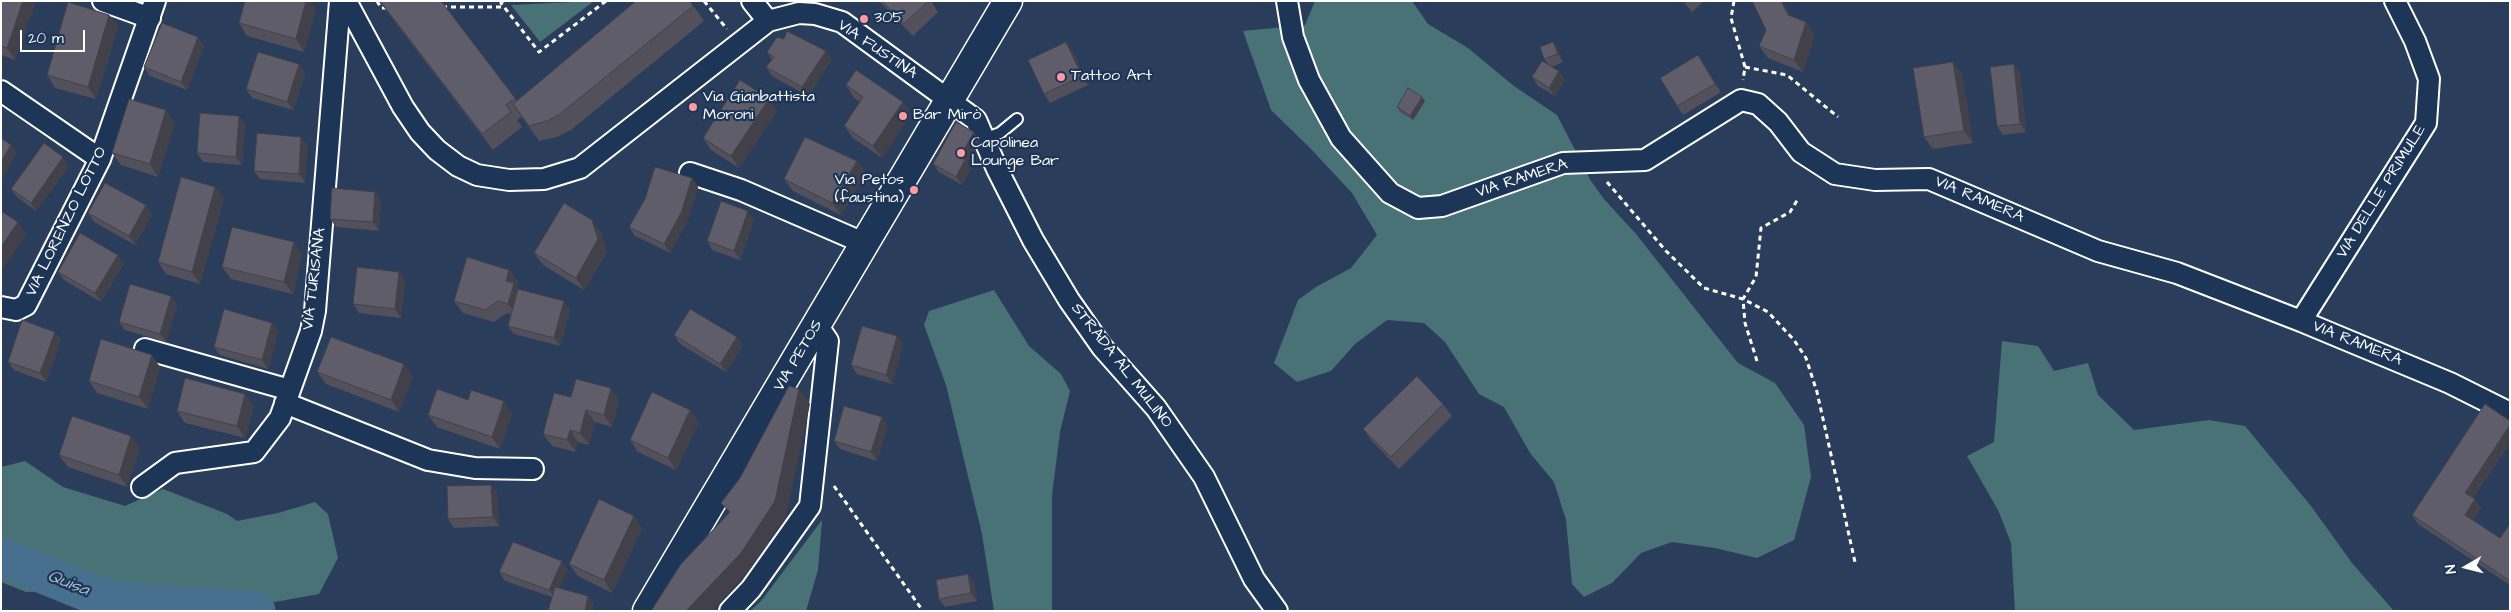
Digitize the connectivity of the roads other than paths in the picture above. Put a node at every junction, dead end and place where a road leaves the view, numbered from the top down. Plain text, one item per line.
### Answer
1 (103, 1) edge
2 (340, 1) edge
3 (346, 1) edge
4 (752, 1) edge
5 (1008, 1) edge
6 (1287, 1) edge
7 (2395, 1) edge
8 (152, 10) edge
9 (768, 21) junction
10 (1, 91) edge
11 (948, 99) junction
12 (1017, 119) dead end
13 (984, 139) junction
14 (100, 159) junction
15 (690, 173) dead end
16 (866, 244) junction
17 (1, 307) edge
18 (2301, 320) junction
19 (817, 325) junction
20 (145, 349) dead end
21 (288, 397) junction
22 (2510, 413) edge
23 (533, 469) dead end
24 (142, 487) dead end
25 (647, 611) edge
26 (730, 611) edge
27 (1277, 611) edge

1 - 8 street
2 - 21 street, VIA TURISANA
3 - 9 street
4 - 9 street
5 - 11 main road
6 - 18 street, VIA RAMERA
7 - 18 street, VIA DELLE PRIMULE
8 - 14 street, VIA LORENZO LOTTO
9 - 11 street, VIA FUSTINA
10 - 14 street
11 - 13 street, STRADA AL MULINO
11 - 16 main road, VIA PETOS
12 - 13 lane
13 - 27 street, STRADA AL MULINO
14 - 17 street, VIA LORENZO LOTTO
15 - 16 street
16 - 19 main road, VIA PETOS
18 - 22 street, VIA RAMERA
19 - 25 main road, VIA PETOS
19 - 26 street
20 - 21 street
21 - 23 street
21 - 24 street, VIA TURISANA

